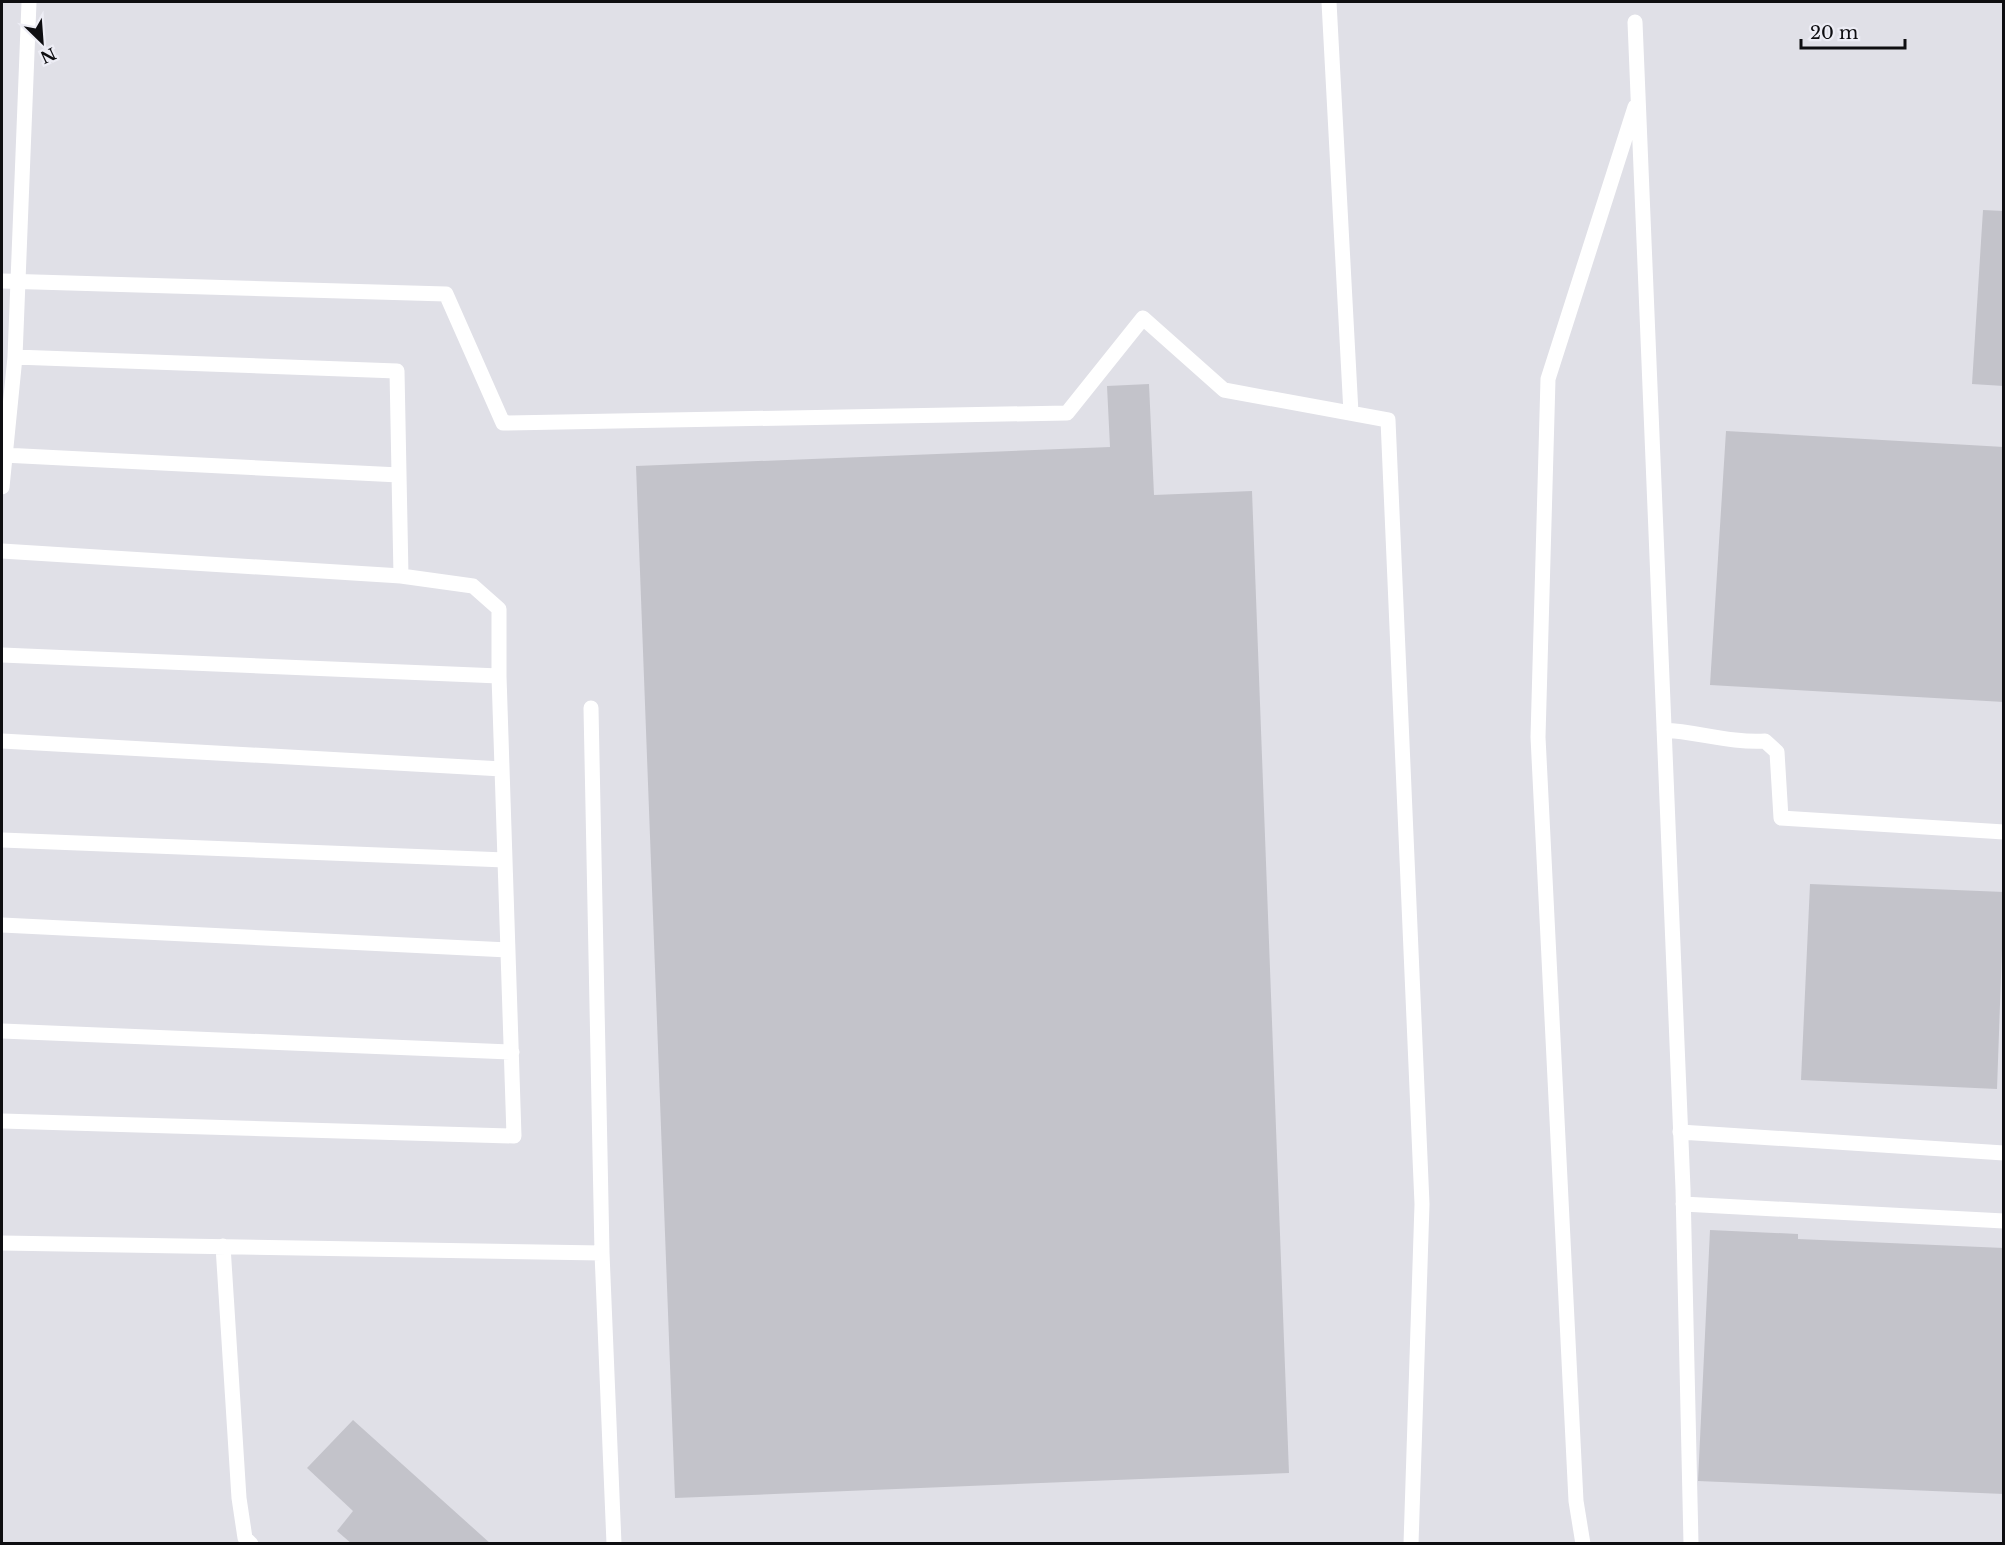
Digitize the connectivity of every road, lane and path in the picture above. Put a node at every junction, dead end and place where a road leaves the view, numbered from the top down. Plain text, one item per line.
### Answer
1 (29, 2) edge
2 (1329, 2) edge
3 (1635, 22) dead end
4 (1638, 96) junction
5 (2, 281) edge
6 (18, 282) junction
7 (15, 357) junction
8 (1351, 413) junction
9 (3, 455) edge
10 (399, 475) junction
11 (2, 487) edge
12 (2, 551) edge
13 (401, 576) junction
14 (2, 655) edge
15 (499, 676) junction
16 (591, 708) dead end
17 (1664, 730) junction
18 (2, 741) edge
19 (502, 769) junction
20 (2004, 832) edge
21 (2, 840) edge
22 (505, 860) junction
23 (2, 925) edge
24 (508, 950) junction
25 (2, 1031) edge
26 (512, 1052) junction
27 (2, 1121) edge
28 (1680, 1132) junction
29 (2004, 1153) edge
30 (1683, 1204) junction
31 (2004, 1221) edge
32 (2, 1243) edge
33 (223, 1246) junction
34 (602, 1253) junction
35 (251, 1544) edge
36 (614, 1544) edge
37 (1411, 1544) edge
38 (1583, 1544) edge
39 (1691, 1544) edge

1 - 6 lane
2 - 8 lane
3 - 4 lane
4 - 17 lane
4 - 38 lane
5 - 6 lane
6 - 7 lane
6 - 8 lane
7 - 9 lane
7 - 10 lane
8 - 37 lane
9 - 10 lane
9 - 11 lane
10 - 13 lane
12 - 13 lane
13 - 15 lane
14 - 15 lane
15 - 19 lane
16 - 34 lane
17 - 20 lane
17 - 28 lane
18 - 19 lane
19 - 22 lane
21 - 22 lane
22 - 24 lane
23 - 24 lane
24 - 26 lane
25 - 26 lane
26 - 27 lane
28 - 29 lane
28 - 30 lane
30 - 31 lane
30 - 39 lane
32 - 33 lane
33 - 34 lane
33 - 35 lane
34 - 36 lane

